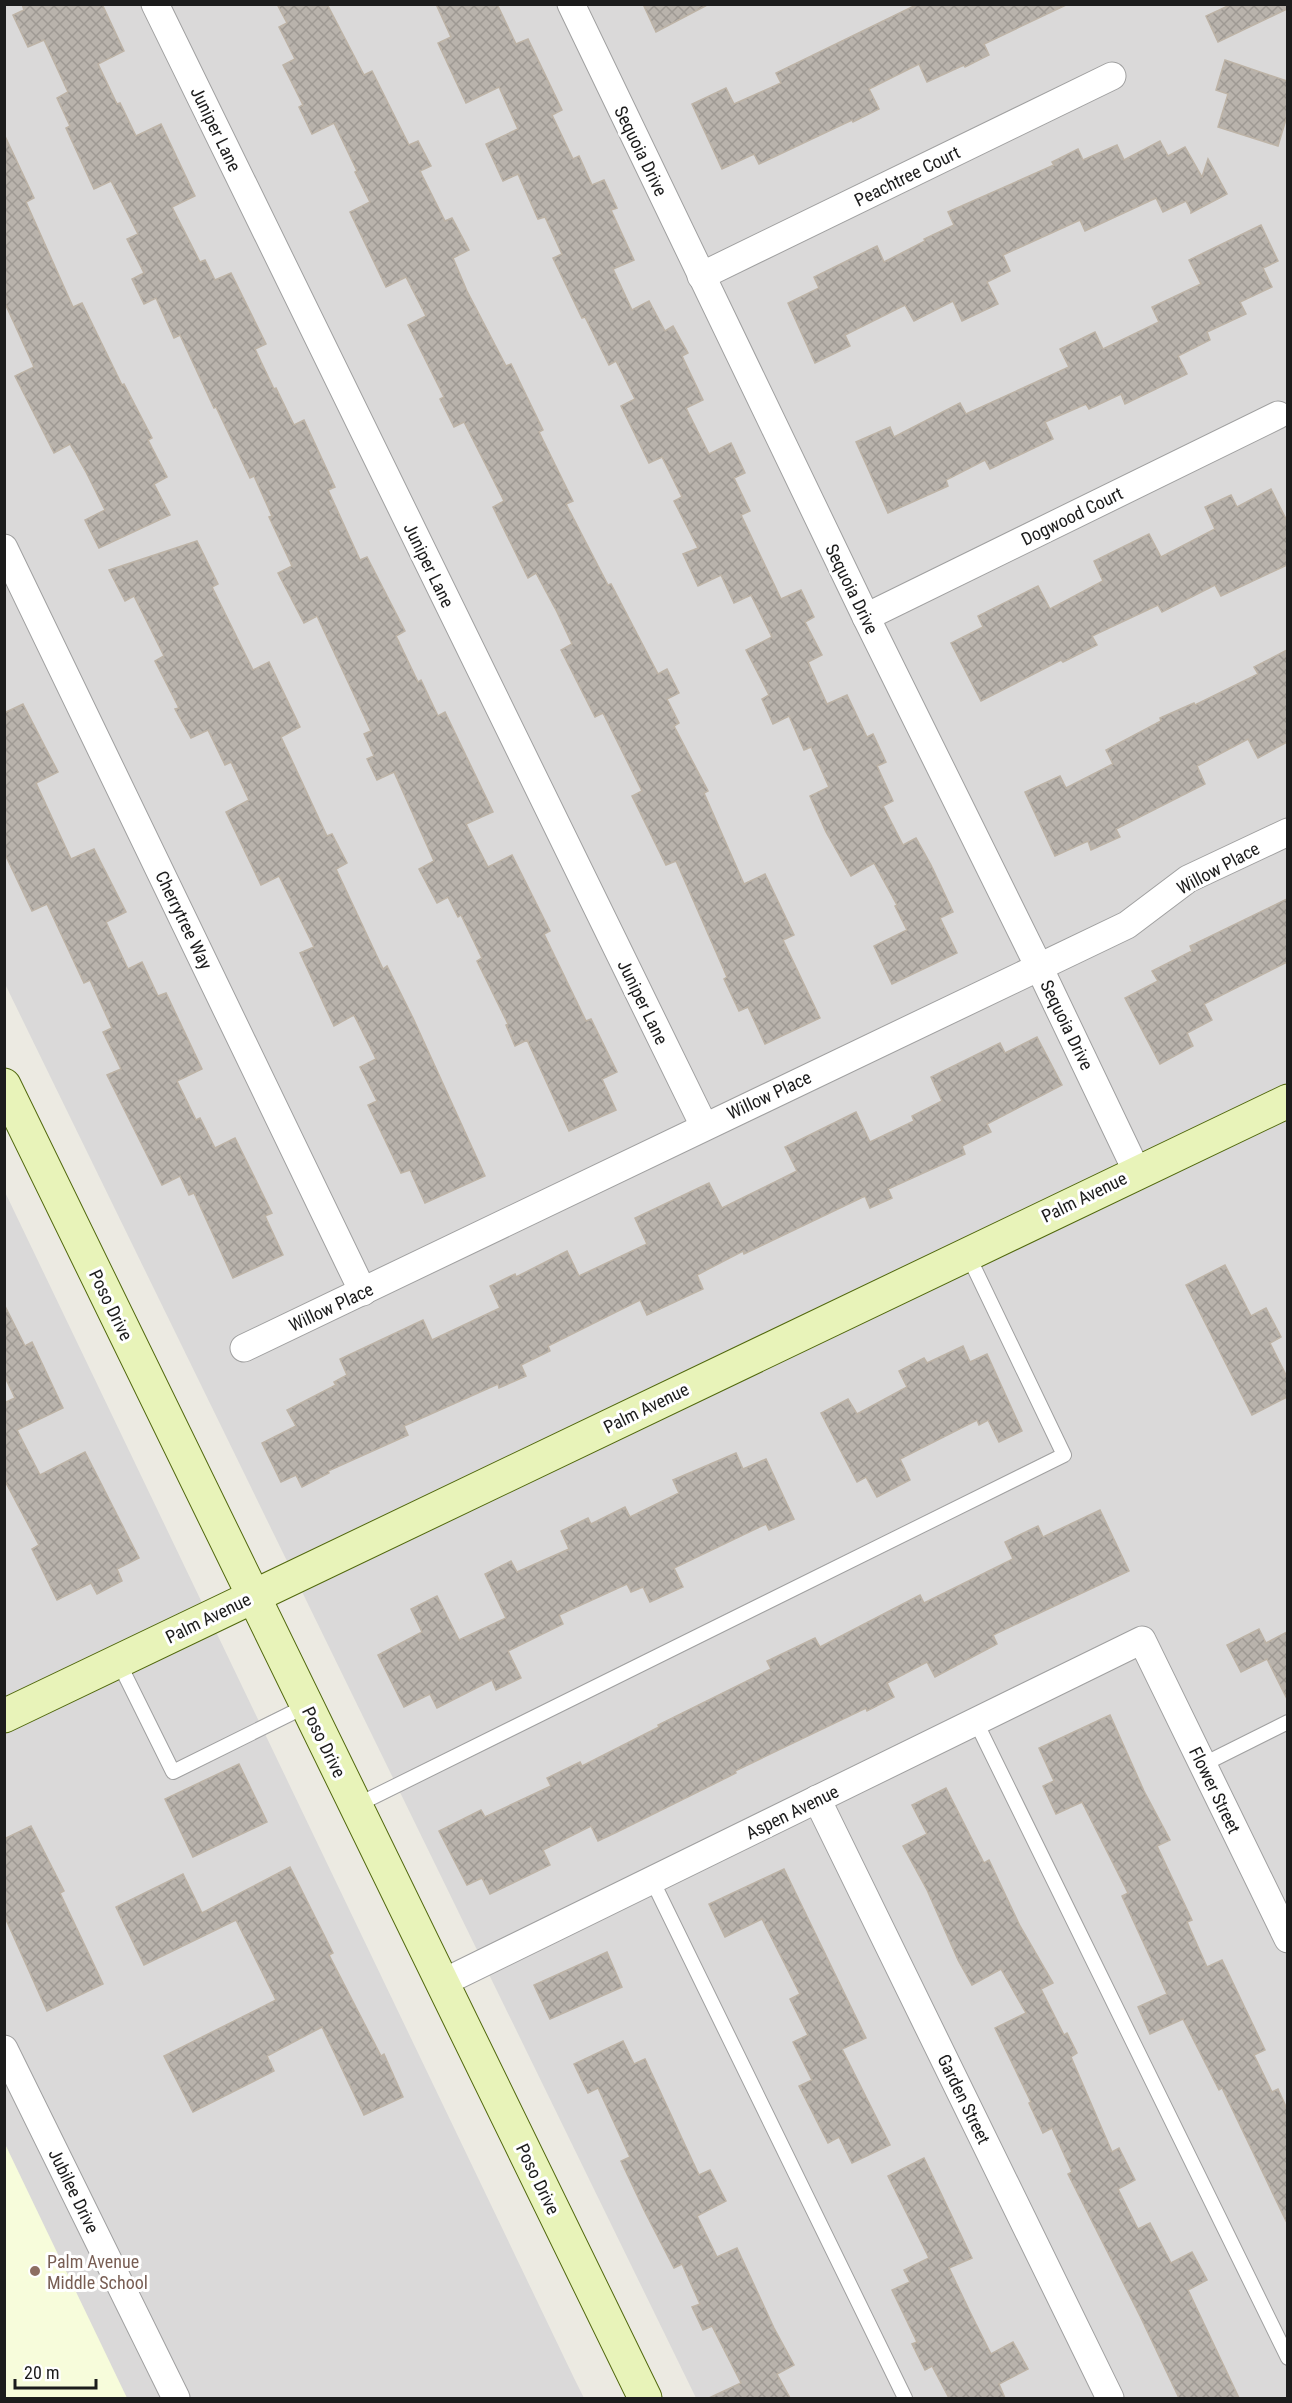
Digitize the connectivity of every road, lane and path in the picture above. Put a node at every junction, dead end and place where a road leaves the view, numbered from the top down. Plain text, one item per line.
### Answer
1 (155, 4) edge
2 (571, 4) edge
3 (1112, 76) dead end
4 (701, 276) junction
5 (1278, 415) dead end
6 (4, 548) edge
7 (866, 617) junction
8 (1287, 832) edge
9 (1039, 967) junction
10 (4, 1085) edge
11 (1285, 1107) edge
12 (704, 1126) junction
13 (1137, 1172) junction
14 (967, 1253) junction
15 (363, 1292) junction
16 (244, 1348) dead end
17 (253, 1596) junction
18 (1142, 1640) joint
19 (118, 1661) junction
20 (306, 1706) junction
21 (4, 1716) edge
22 (976, 1722) junction
23 (1287, 1722) edge
24 (1202, 1765) junction
25 (817, 1799) junction
26 (355, 1806) junction
27 (652, 1880) junction
28 (1287, 1939) edge
29 (442, 1983) junction
30 (4, 2049) edge
31 (1287, 2358) edge
32 (176, 2398) edge
33 (645, 2398) edge
34 (904, 2398) edge
35 (1110, 2398) edge

1 - 12 street, Juniper Lane
2 - 4 street, Sequoia Drive
3 - 4 street, Peachtree Court
4 - 7 street, Sequoia Drive
5 - 7 street, Dogwood Court
6 - 15 street, Cherrytree Way
7 - 9 street, Sequoia Drive
8 - 9 street, Willow Place
9 - 12 street, Willow Place
9 - 13 street, Sequoia Drive
10 - 17 main road, Poso Drive
11 - 13 main road, Palm Avenue
12 - 15 street, Willow Place
13 - 14 main road, Palm Avenue
14 - 17 main road, Palm Avenue
14 - 26 lane
15 - 16 street, Willow Place
17 - 19 main road, Palm Avenue
17 - 20 main road, Poso Drive
18 - 22 street, Aspen Avenue
18 - 24 street, Flower Street
19 - 20 lane
19 - 21 main road, Palm Avenue
20 - 26 main road, Poso Drive
22 - 25 street, Aspen Avenue
22 - 31 lane
23 - 24 lane
24 - 28 street, Flower Street
25 - 27 street, Aspen Avenue
25 - 35 street, Garden Street
26 - 29 main road, Poso Drive
27 - 29 street, Aspen Avenue
27 - 34 lane
29 - 33 main road, Poso Drive
30 - 32 street, Jubilee Drive

